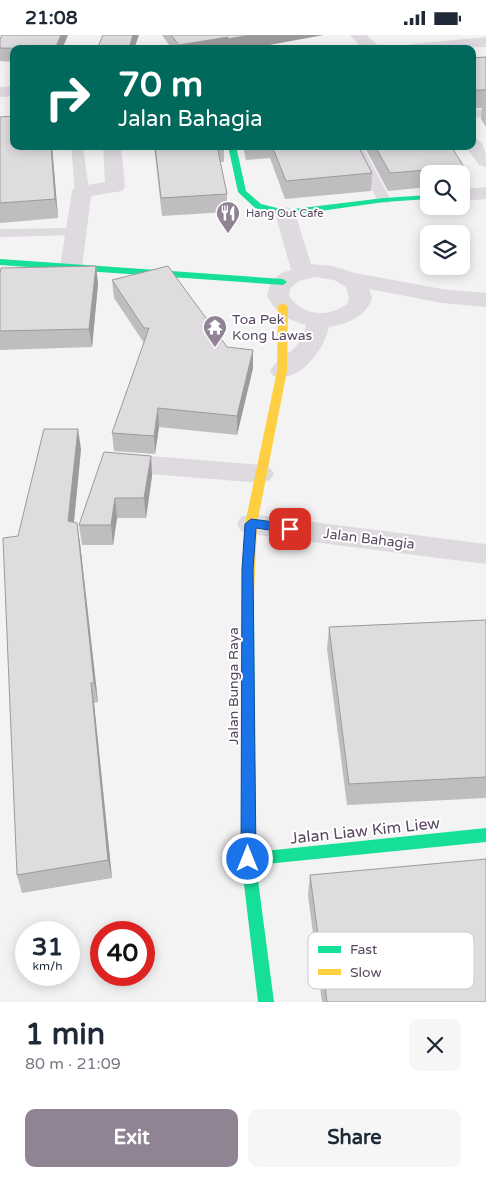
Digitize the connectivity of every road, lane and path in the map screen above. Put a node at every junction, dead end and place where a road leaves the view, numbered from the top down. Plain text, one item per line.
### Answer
1 (358, 35) edge
2 (486, 43) edge
3 (369, 45) edge
4 (462, 45) edge
5 (476, 148) edge
6 (77, 150) edge
7 (112, 150) edge
8 (233, 150) edge
9 (356, 150) edge
10 (486, 161) edge
11 (82, 191) junction
12 (486, 193) edge
13 (470, 194) edge
14 (420, 198) edge
15 (384, 200) junction
16 (285, 213) junction
17 (74, 232) junction
18 (0, 233) edge
19 (0, 262) edge
20 (70, 267) junction
21 (293, 277) junction
22 (351, 279) junction
23 (442, 296) junction
24 (486, 300) edge
25 (282, 306) junction
26 (356, 309) junction
27 (319, 320) junction
28 (282, 371) junction
29 (104, 461) edge
30 (262, 474) junction
31 (251, 524) junction
32 (486, 554) edge
33 (486, 835) edge
34 (248, 859) junction
35 (266, 1002) edge

1 - 3 street
2 - 4 street
5 - 10 street
6 - 11 lane
7 - 11 street
8 - 16 street
9 - 15 lane
11 - 17 street
12 - 13 street
14 - 15 street
15 - 16 street
16 - 21 street
17 - 18 lane
17 - 20 street
19 - 20 street
20 - 21 street
21 - 22 street
21 - 25 street
22 - 23 street
22 - 26 street
23 - 24 street
23 - 26 street
25 - 27 street
25 - 28 street, Jalan Bunga Raya
26 - 27 street
27 - 28 street
28 - 30 street, Jalan Bunga Raya
29 - 30 street
30 - 31 street, Jalan Bunga Raya
31 - 32 street, Jalan Bahagia
31 - 34 street, Jalan Bunga Raya
33 - 34 street, Jalan Liaw Kim Liew
34 - 35 street, Jalan Bunga Raya

